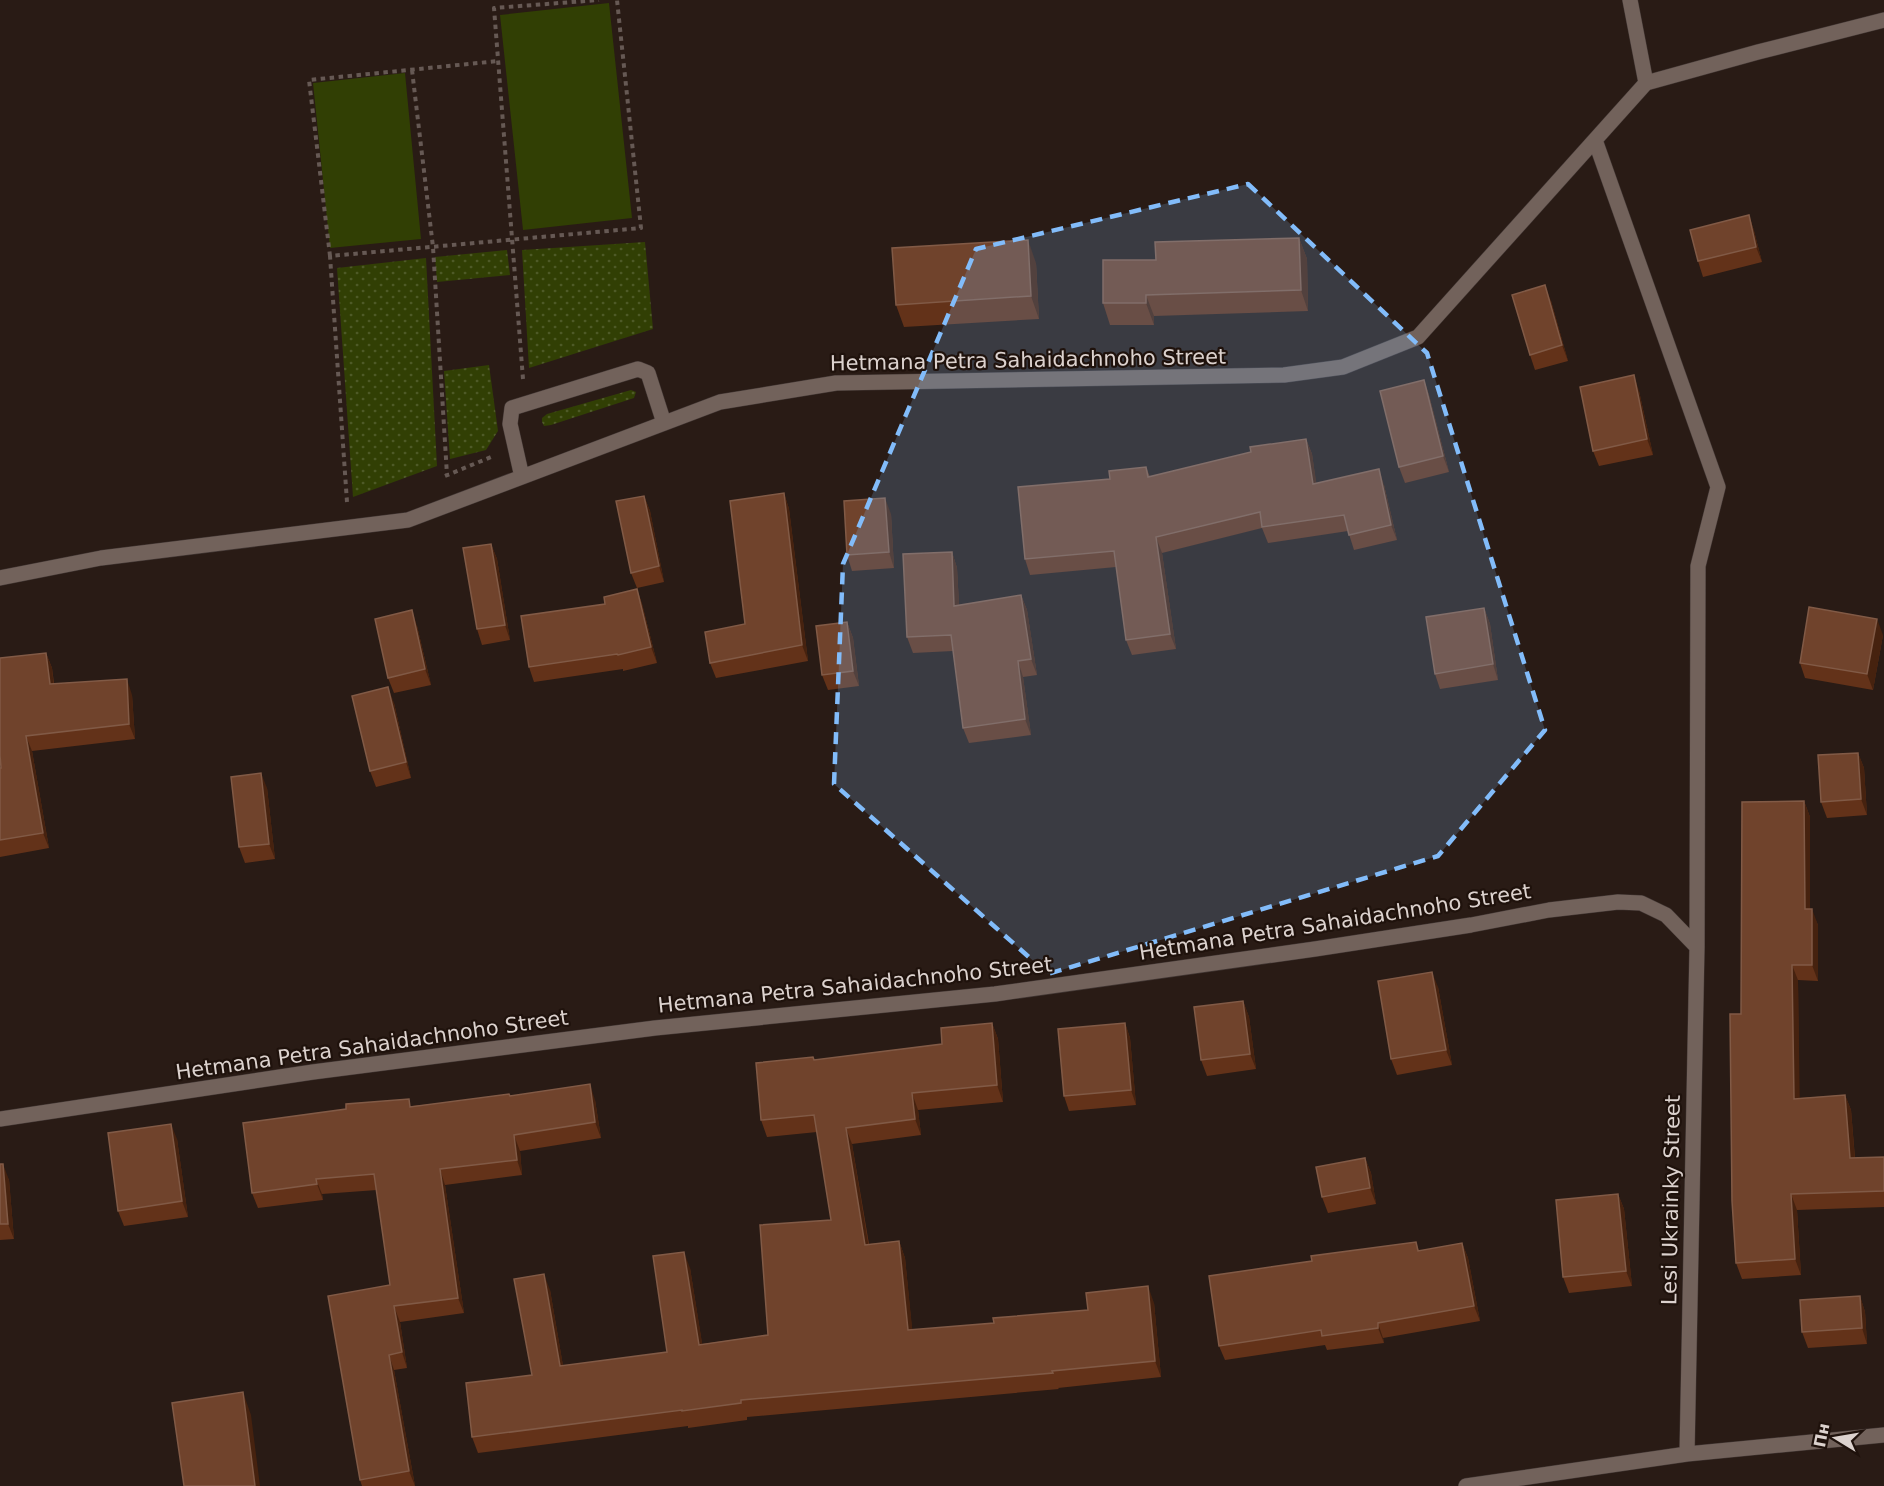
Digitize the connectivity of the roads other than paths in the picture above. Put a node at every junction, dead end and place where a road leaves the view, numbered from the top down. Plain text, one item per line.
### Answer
1 (1630, 0) edge
2 (1884, 20) edge
3 (1646, 83) junction
4 (1595, 141) junction
5 (664, 423) junction
6 (522, 477) junction
7 (0, 578) edge
8 (1697, 947) junction
9 (0, 1119) edge
10 (1884, 1435) edge
11 (1687, 1454) junction
12 (1538, 1481) edge
13 (1466, 1486) edge

1 - 3 street
2 - 3 street
3 - 4 street, Hetmana Petra Sahaidachnoho Street
4 - 5 street, Hetmana Petra Sahaidachnoho Street
4 - 8 street, Lesi Ukrainky Street
5 - 6 street, Hetmana Petra Sahaidachnoho Street
5 - 6 street
6 - 7 street, Hetmana Petra Sahaidachnoho Street
8 - 9 street, Hetmana Petra Sahaidachnoho Street
8 - 11 street, Lesi Ukrainky Street
10 - 11 street
11 - 12 street
12 - 13 street

